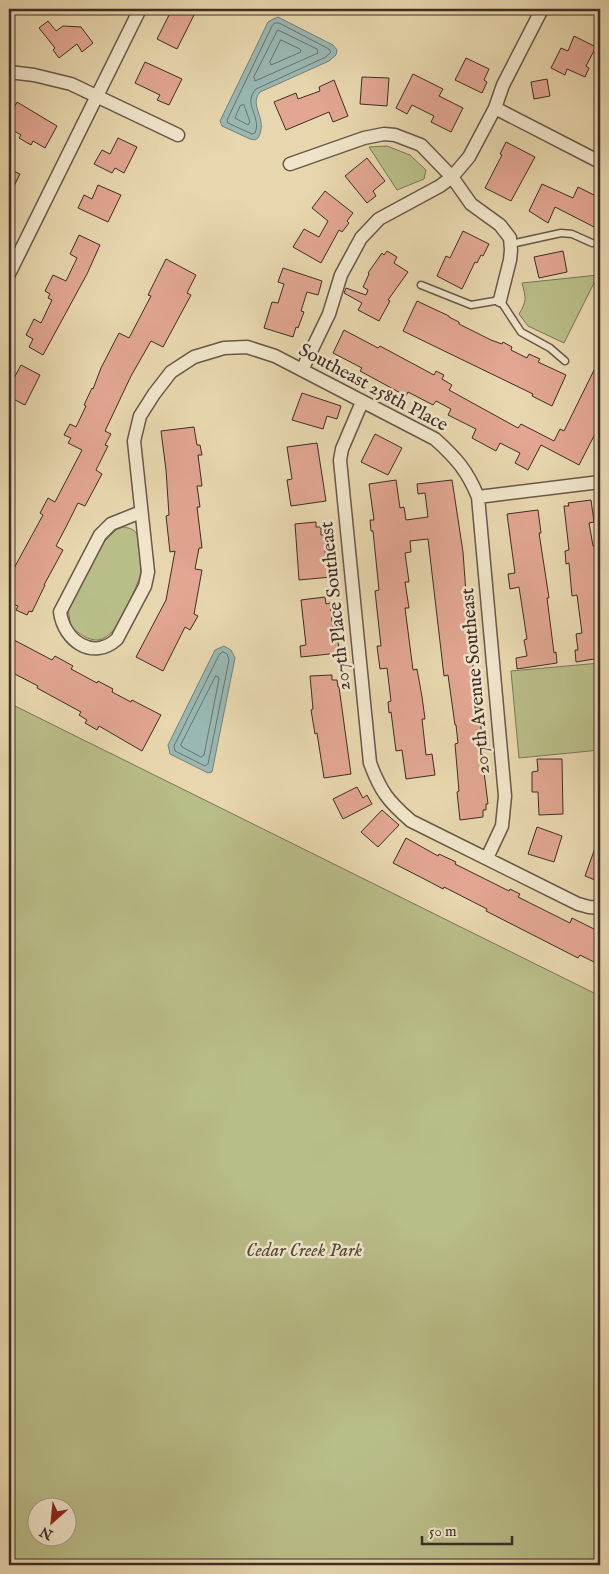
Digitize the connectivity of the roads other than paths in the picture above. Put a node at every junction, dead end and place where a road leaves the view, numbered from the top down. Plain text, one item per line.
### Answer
1 (140, 9) edge
2 (542, 9) edge
3 (9, 72) edge
4 (96, 95) junction
5 (495, 108) junction
6 (178, 135) dead end
7 (600, 162) edge
8 (290, 164) dead end
9 (452, 177) junction
10 (592, 243) dead end
11 (510, 244) junction
12 (9, 274) edge
13 (421, 285) dead end
14 (500, 300) junction
15 (565, 361) dead end
16 (302, 370) junction
17 (362, 402) junction
18 (600, 482) edge
19 (478, 496) junction
20 (142, 512) junction
21 (487, 858) junction
22 (600, 908) edge

1 - 4 street
2 - 5 street
3 - 4 street
4 - 6 street
4 - 12 street
5 - 7 street
5 - 9 street
8 - 9 street
9 - 11 street
9 - 16 street
10 - 11 lane
11 - 14 street
13 - 14 lane
14 - 15 lane
16 - 17 street, Southeast 258th Place
16 - 20 street, Southeast 258th Place
17 - 19 street, Southeast 258th Place
17 - 21 street, 207th Place Southeast
18 - 19 street
19 - 21 street, 207th Avenue Southeast
20 - 20 street, Southeast 258th Place
21 - 22 street, 207th Place Southeast

